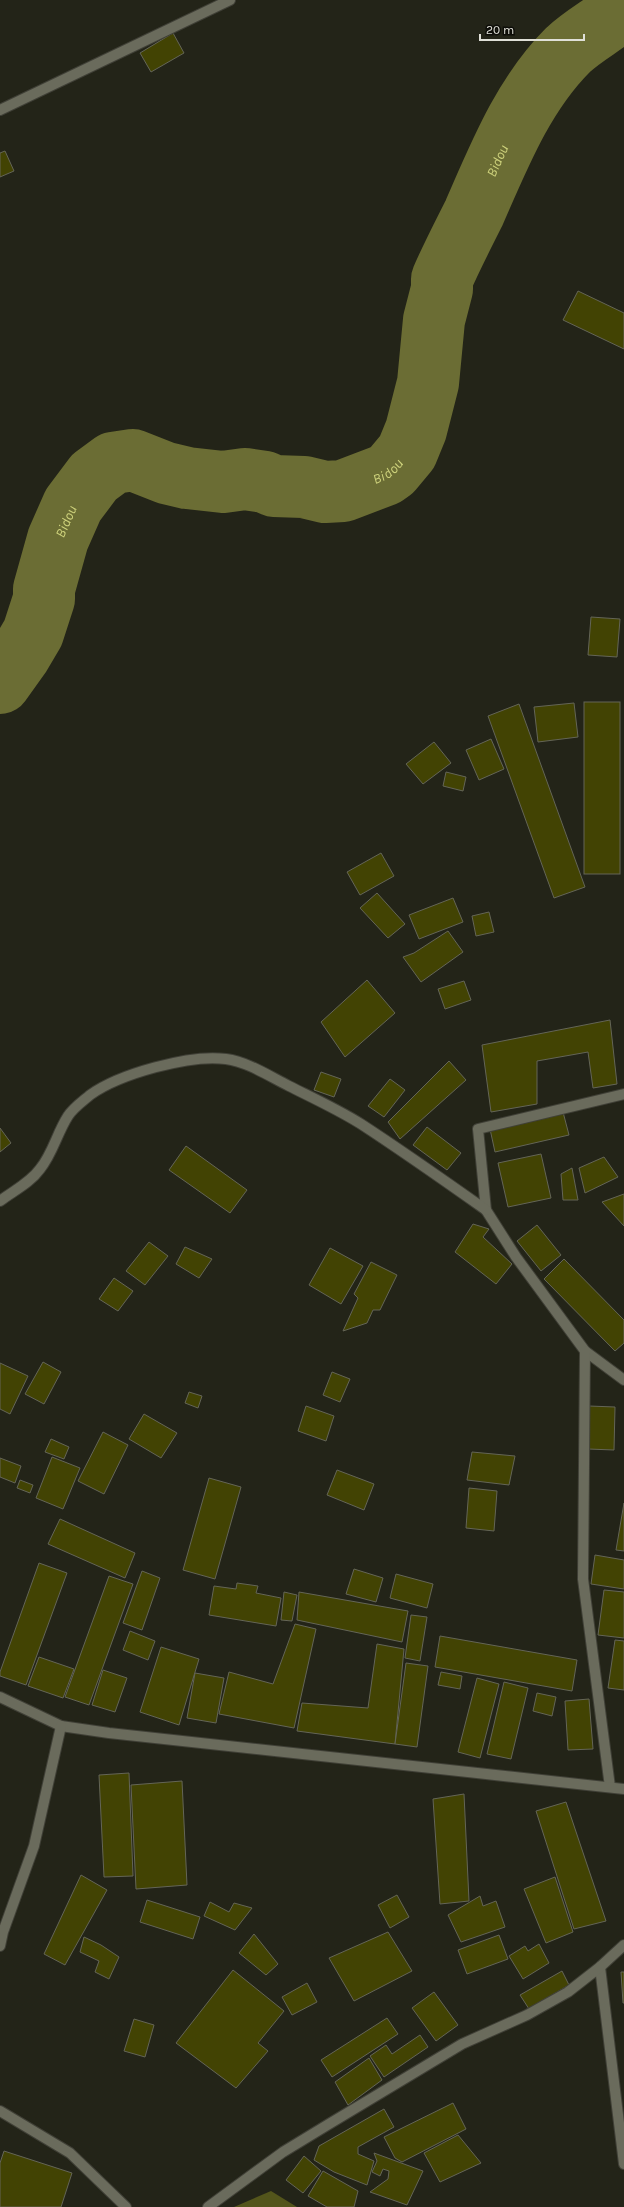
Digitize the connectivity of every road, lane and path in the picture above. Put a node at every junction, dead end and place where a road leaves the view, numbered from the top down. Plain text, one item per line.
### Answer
1 (230, 0) edge
2 (0, 110) edge
3 (624, 1094) edge
4 (0, 1201) edge
5 (486, 1210) junction
6 (585, 1351) junction
7 (624, 1380) edge
8 (0, 1697) edge
9 (61, 1726) junction
10 (610, 1787) junction
11 (624, 1790) edge
12 (624, 1945) edge
13 (0, 1946) edge
14 (600, 1967) junction
15 (0, 2111) edge
16 (624, 2164) edge
17 (126, 2207) edge
18 (208, 2207) edge

1 - 2 street
3 - 5 street
4 - 5 street
5 - 6 street
6 - 7 street
6 - 10 street
8 - 9 street
9 - 10 street
9 - 13 street
10 - 11 street
12 - 14 street
14 - 16 street
14 - 18 street
15 - 17 street

